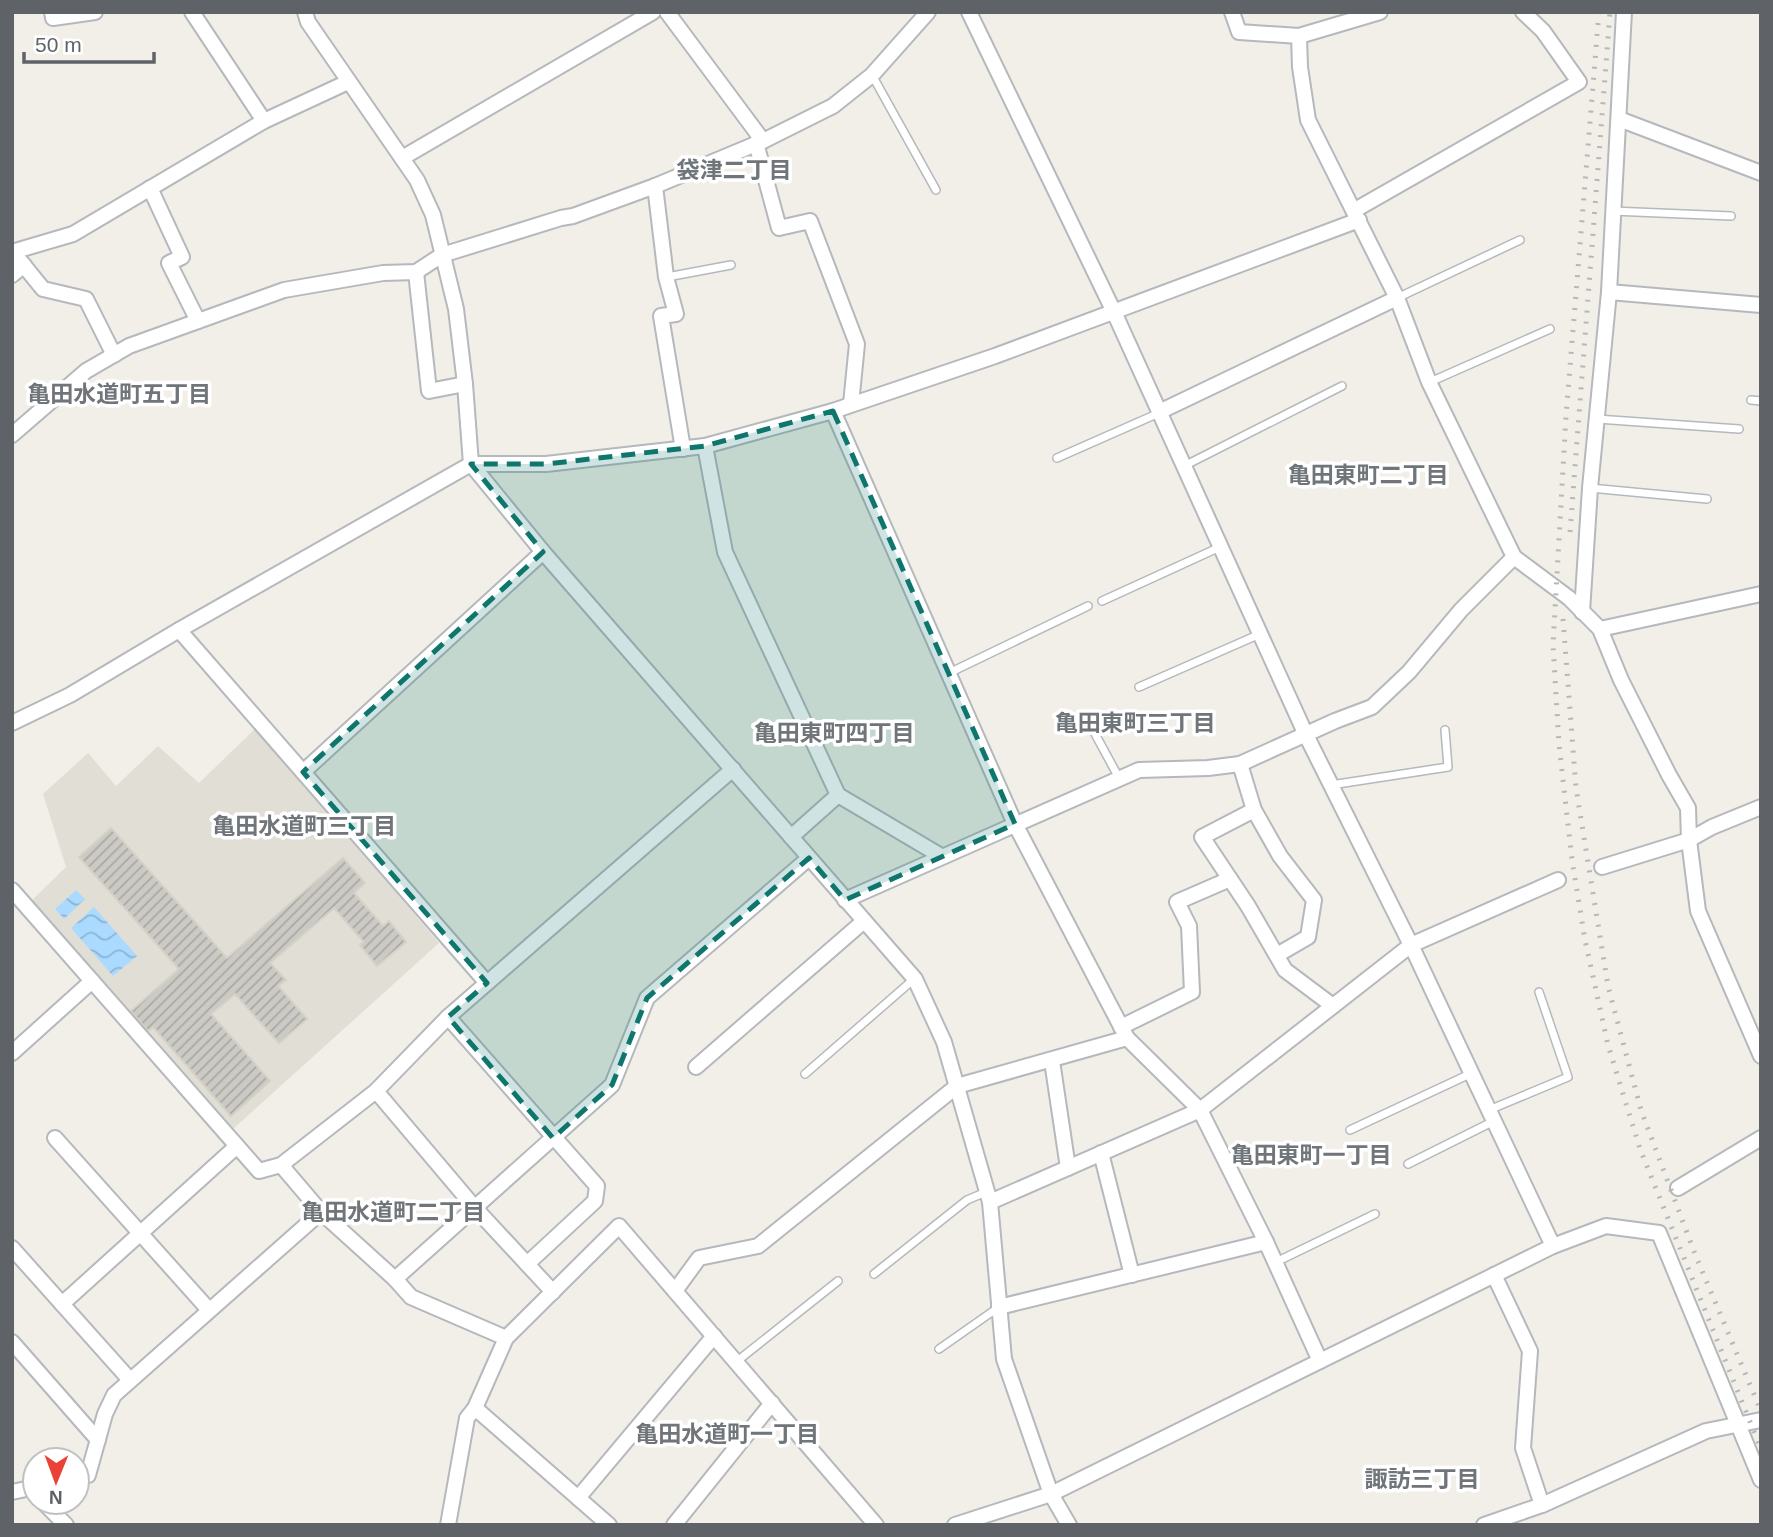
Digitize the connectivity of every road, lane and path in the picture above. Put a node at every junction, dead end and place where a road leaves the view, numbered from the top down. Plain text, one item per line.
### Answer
1 (52, 12) edge
2 (95, 12) edge
3 (192, 12) edge
4 (305, 12) edge
5 (653, 12) edge
6 (667, 12) edge
7 (928, 12) edge
8 (969, 12) edge
9 (1232, 12) edge
10 (1380, 12) edge
11 (1523, 12) edge
12 (1624, 12) edge
13 (1299, 36) junction
14 (872, 75) junction
15 (348, 82) junction
16 (1619, 119) junction
17 (264, 121) junction
18 (759, 142) junction
19 (402, 158) junction
20 (1761, 173) edge
21 (655, 186) junction
22 (150, 188) junction
23 (936, 190) dead end
24 (1612, 211) junction
25 (1357, 215) junction
26 (1731, 216) dead end
27 (1520, 240) dead end
28 (13, 252) edge
29 (442, 255) junction
30 (24, 265) junction
31 (731, 265) dead end
32 (416, 272) junction
33 (12, 275) edge
34 (666, 277) junction
35 (1609, 292) junction
36 (1397, 298) junction
37 (1761, 305) edge
38 (1114, 312) junction
39 (198, 321) junction
40 (1550, 329) dead end
41 (114, 355) junction
42 (1429, 382) junction
43 (465, 384) junction
44 (1342, 386) dead end
45 (1751, 400) dead end
46 (1761, 401) edge
47 (851, 404) junction
48 (832, 411) junction
49 (1159, 412) junction
50 (1597, 418) junction
51 (1739, 429) dead end
52 (12, 435) edge
53 (705, 446) junction
54 (683, 449) junction
55 (1057, 458) dead end
56 (471, 464) junction
57 (1184, 466) junction
58 (1590, 488) junction
59 (1707, 499) dead end
60 (1220, 547) junction
61 (543, 552) junction
62 (1514, 557) junction
63 (1761, 594) edge
64 (1102, 601) dead end
65 (1088, 606) dead end
66 (1582, 612) junction
67 (1600, 629) junction
68 (179, 630) junction
69 (1260, 634) junction
70 (948, 673) junction
71 (1139, 687) dead end
72 (1087, 719) dead end
73 (12, 723) edge
74 (1445, 730) dead end
75 (1306, 734) junction
76 (1240, 764) junction
77 (733, 769) junction
78 (303, 772) junction
79 (1119, 779) junction
80 (1331, 785) junction
81 (838, 795) junction
82 (1761, 807) edge
83 (1254, 810) junction
84 (1015, 824) junction
85 (791, 837) junction
86 (1689, 840) junction
87 (941, 856) junction
88 (809, 858) junction
89 (1602, 867) dead end
90 (1230, 879) junction
91 (1558, 880) dead end
92 (12, 890) edge
93 (845, 900) junction
94 (864, 921) junction
95 (1411, 945) junction
96 (1277, 956) junction
97 (915, 979) junction
98 (92, 981) junction
99 (487, 983) junction
100 (1539, 992) dead end
101 (1333, 1006) junction
102 (448, 1017) junction
103 (1124, 1033) junction
104 (12, 1053) edge
105 (1761, 1056) edge
106 (1052, 1061) junction
107 (696, 1067) dead end
108 (805, 1073) dead end
109 (1472, 1073) junction
110 (957, 1086) junction
111 (376, 1091) junction
112 (1200, 1110) junction
113 (1492, 1116) junction
114 (1350, 1130) dead end
115 (55, 1138) dead end
116 (554, 1138) junction
117 (1761, 1138) edge
118 (237, 1146) junction
119 (1101, 1153) junction
120 (1408, 1164) dead end
121 (281, 1165) junction
122 (1068, 1168) junction
123 (1678, 1188) dead end
124 (989, 1197) junction
125 (475, 1208) junction
126 (321, 1212) junction
127 (1375, 1214) dead end
128 (141, 1233) junction
129 (1266, 1242) junction
130 (1553, 1246) junction
131 (12, 1248) edge
132 (1275, 1262) junction
133 (527, 1264) junction
134 (874, 1274) dead end
135 (1132, 1275) junction
136 (1494, 1275) junction
137 (395, 1279) junction
138 (838, 1281) dead end
139 (676, 1291) junction
140 (553, 1292) junction
141 (62, 1304) junction
142 (999, 1307) junction
143 (209, 1310) junction
144 (714, 1336) junction
145 (506, 1338) junction
146 (12, 1342) edge
147 (939, 1349) dead end
148 (736, 1362) junction
149 (1320, 1362) junction
150 (130, 1380) junction
151 (772, 1404) junction
152 (475, 1408) junction
153 (1761, 1420) edge
154 (1738, 1424) junction
155 (98, 1440) junction
156 (91, 1464) edge
157 (1761, 1480) edge
158 (1051, 1494) junction
159 (578, 1498) junction
160 (1542, 1505) junction
161 (591, 1519) edge
162 (448, 1525) edge
163 (609, 1525) edge
164 (674, 1525) edge
165 (876, 1525) edge
166 (955, 1525) edge
167 (1069, 1525) edge
168 (1484, 1525) edge

1 - 2 street
3 - 17 street
4 - 15 street
5 - 19 street
6 - 18 street
7 - 14 street
8 - 38 street
9 - 13 street
10 - 13 street
11 - 25 street
12 - 16 street
13 - 25 street
14 - 18 street
14 - 23 lane
15 - 17 street
15 - 19 street
16 - 20 street
16 - 24 street
17 - 22 street
18 - 21 street
18 - 47 street
19 - 29 street
21 - 29 street
21 - 34 street
22 - 28 street
22 - 39 street
24 - 26 lane
24 - 35 street
25 - 36 street
25 - 38 street
27 - 36 lane
28 - 30 street
29 - 32 street
29 - 43 street
30 - 33 street
30 - 41 street
31 - 34 lane
32 - 39 street
32 - 43 street
34 - 54 street
35 - 37 street
35 - 50 street
36 - 42 street
36 - 49 street
38 - 47 street
38 - 49 street
39 - 41 street
40 - 42 lane
41 - 52 street
42 - 62 street
43 - 56 street
44 - 57 lane
45 - 46 lane
47 - 48 street
48 - 53 street
48 - 70 street
49 - 55 lane
49 - 57 street
50 - 51 lane
50 - 58 street
53 - 54 street
53 - 81 street
54 - 56 street
56 - 61 street
56 - 68 street
57 - 60 street
58 - 59 lane
58 - 66 street
60 - 64 lane
60 - 69 street
61 - 77 street
61 - 78 street
62 - 66 street
62 - 75 street
63 - 67 street
65 - 70 lane
66 - 67 street
67 - 86 street
68 - 73 street
68 - 78 street
69 - 71 lane
69 - 75 street
70 - 84 street
72 - 79 lane
74 - 80 lane
75 - 76 street
75 - 80 street
76 - 79 street
76 - 83 street
77 - 85 street
77 - 99 street
78 - 99 street
79 - 84 street
80 - 95 street
81 - 85 street
81 - 87 street
82 - 86 street
83 - 90 street
83 - 96 street
84 - 87 street
84 - 103 street
85 - 88 street
86 - 89 street
86 - 105 street
87 - 93 street
88 - 93 street
88 - 116 street
90 - 96 street
90 - 103 street
91 - 95 street
92 - 98 street
93 - 94 street
94 - 97 street
94 - 107 street
95 - 101 street
95 - 109 street
96 - 101 street
97 - 108 lane
97 - 110 street
98 - 104 street
98 - 118 street
99 - 102 street
100 - 113 lane
101 - 112 street
102 - 111 street
102 - 116 street
103 - 106 street
103 - 112 street
106 - 110 street
106 - 122 street
109 - 113 street
109 - 114 lane
110 - 124 street
110 - 139 street
111 - 121 street
111 - 125 street
112 - 119 street
112 - 129 street
113 - 120 lane
113 - 130 street
115 - 128 street
116 - 125 street
116 - 133 street
117 - 123 street
118 - 121 street
118 - 128 street
119 - 122 street
119 - 135 street
121 - 126 street
122 - 124 street
124 - 134 lane
124 - 142 street
125 - 133 street
125 - 137 street
126 - 137 street
126 - 143 street
127 - 132 lane
128 - 141 street
128 - 143 street
129 - 132 street
129 - 135 street
130 - 136 street
130 - 154 street
131 - 141 street
132 - 149 street
133 - 140 street
135 - 142 street
136 - 149 street
136 - 160 street
137 - 145 street
138 - 148 lane
139 - 140 street
139 - 144 street
140 - 145 street
141 - 150 street
142 - 147 lane
142 - 158 street
143 - 150 street
144 - 148 street
144 - 159 street
145 - 152 street
146 - 155 street
148 - 151 street
149 - 158 street
150 - 155 street
151 - 164 street
151 - 165 street
152 - 159 street
152 - 162 street
153 - 154 street
154 - 157 street
154 - 160 street
155 - 156 street
158 - 166 street
158 - 167 street
159 - 161 street
160 - 168 street
161 - 163 street

